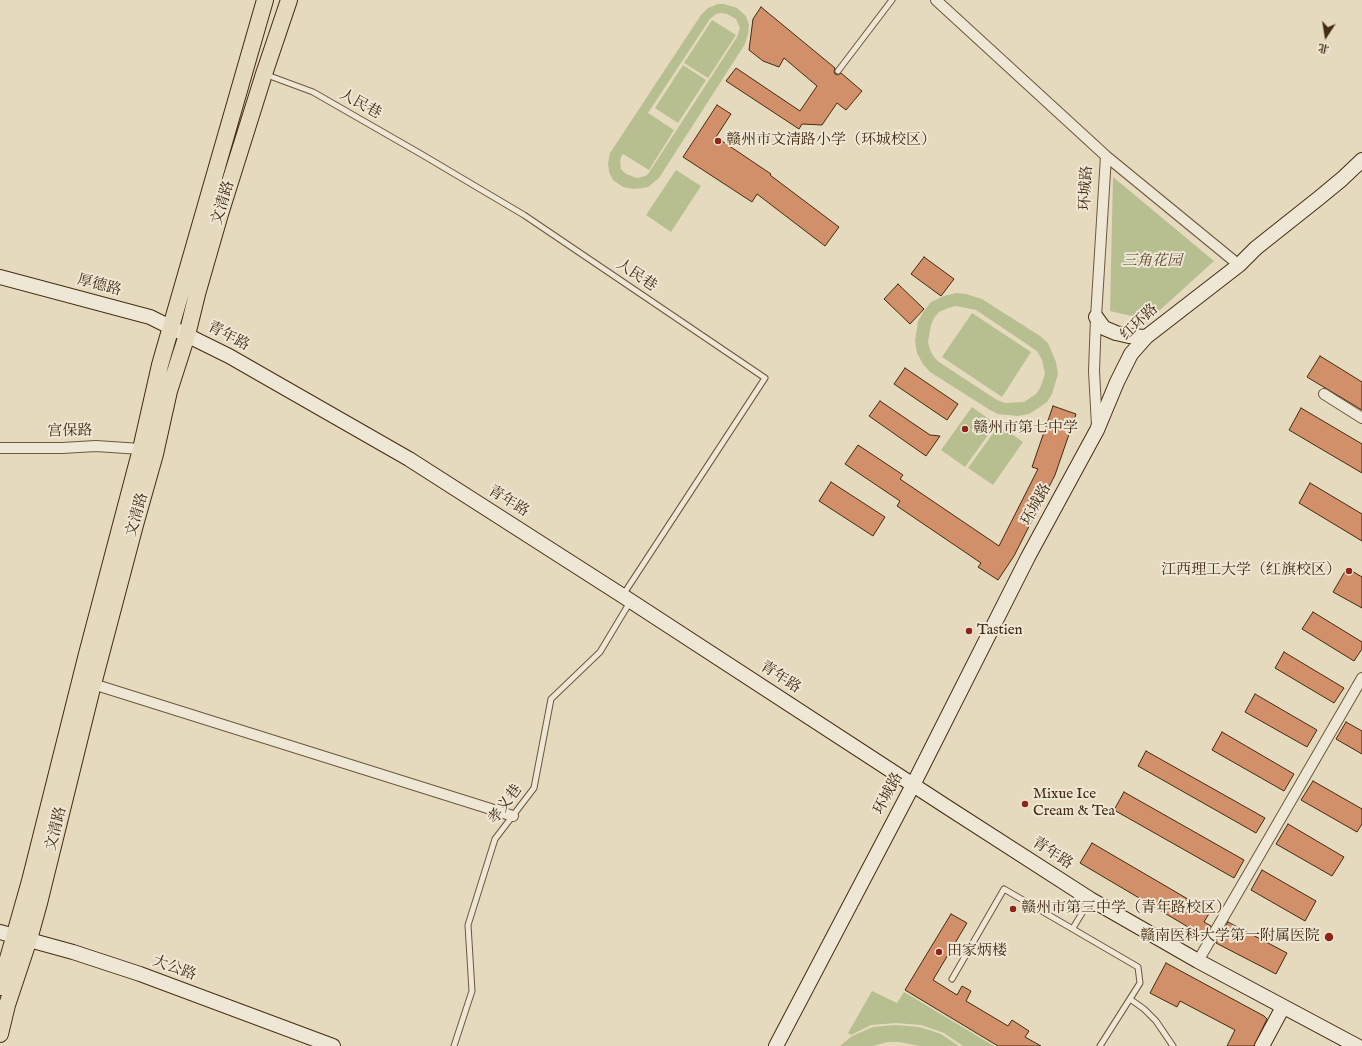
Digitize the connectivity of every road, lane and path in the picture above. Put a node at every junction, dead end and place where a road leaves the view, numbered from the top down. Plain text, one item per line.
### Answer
1 (265, 0) edge
2 (289, 0) edge
3 (892, 0) edge
4 (936, 0) edge
5 (838, 71) dead end
6 (264, 74) junction
7 (1106, 156) junction
8 (1362, 160) edge
9 (1362, 172) edge
10 (1238, 265) junction
11 (0, 277) edge
12 (1096, 317) junction
13 (172, 327) junction
14 (187, 335) junction
15 (1146, 337) junction
16 (1324, 394) dead end
17 (1362, 418) edge
18 (1097, 430) junction
19 (0, 448) edge
20 (141, 449) junction
21 (627, 598) junction
22 (1362, 678) edge
23 (93, 684) junction
24 (913, 785) junction
25 (513, 816) junction
26 (1090, 899) junction
27 (1073, 928) junction
28 (15, 935) edge
29 (1198, 961) junction
30 (952, 979) dead end
31 (0, 987) edge
32 (1130, 999) junction
33 (1283, 1008) junction
34 (0, 1034) edge
35 (333, 1046) edge
36 (454, 1046) edge
37 (776, 1046) edge
38 (1100, 1046) edge
39 (1173, 1046) edge
40 (1262, 1046) edge
41 (1357, 1046) edge

1 - 13 main road, 文清路
2 - 6 main road, 文清路
3 - 5 lane
4 - 7 street, 环城路
6 - 14 main road, 文清路
6 - 21 lane, 人民巷
7 - 10 street
7 - 12 street, 环城路
8 - 10 street, 红环路
9 - 10 street, 红环路
10 - 15 street, 红环路
11 - 13 street, 厚德路
12 - 15 street
12 - 18 street, 环城路
13 - 14 street, 厚德路
13 - 20 main road, 文清路
14 - 21 street, 青年路
14 - 23 main road, 文清路
15 - 18 street, 红环路
16 - 17 street
18 - 24 street, 环城路
19 - 20 street, 宫保路
20 - 28 main road, 文清路
21 - 24 street, 青年路
21 - 25 lane, 孝义巷
22 - 29 street
23 - 25 street
23 - 28 main road, 文清路
24 - 26 street, 青年路
24 - 37 street, 环城路
25 - 36 lane, 孝义巷
26 - 27 lane
26 - 29 street, 青年路
27 - 30 lane
27 - 32 lane
28 - 31 main road, 文清路
28 - 34 main road, 文清路
28 - 35 street, 大公路
29 - 33 street, 青年路
32 - 38 lane
32 - 39 lane
33 - 40 street
33 - 41 street, 青年路

